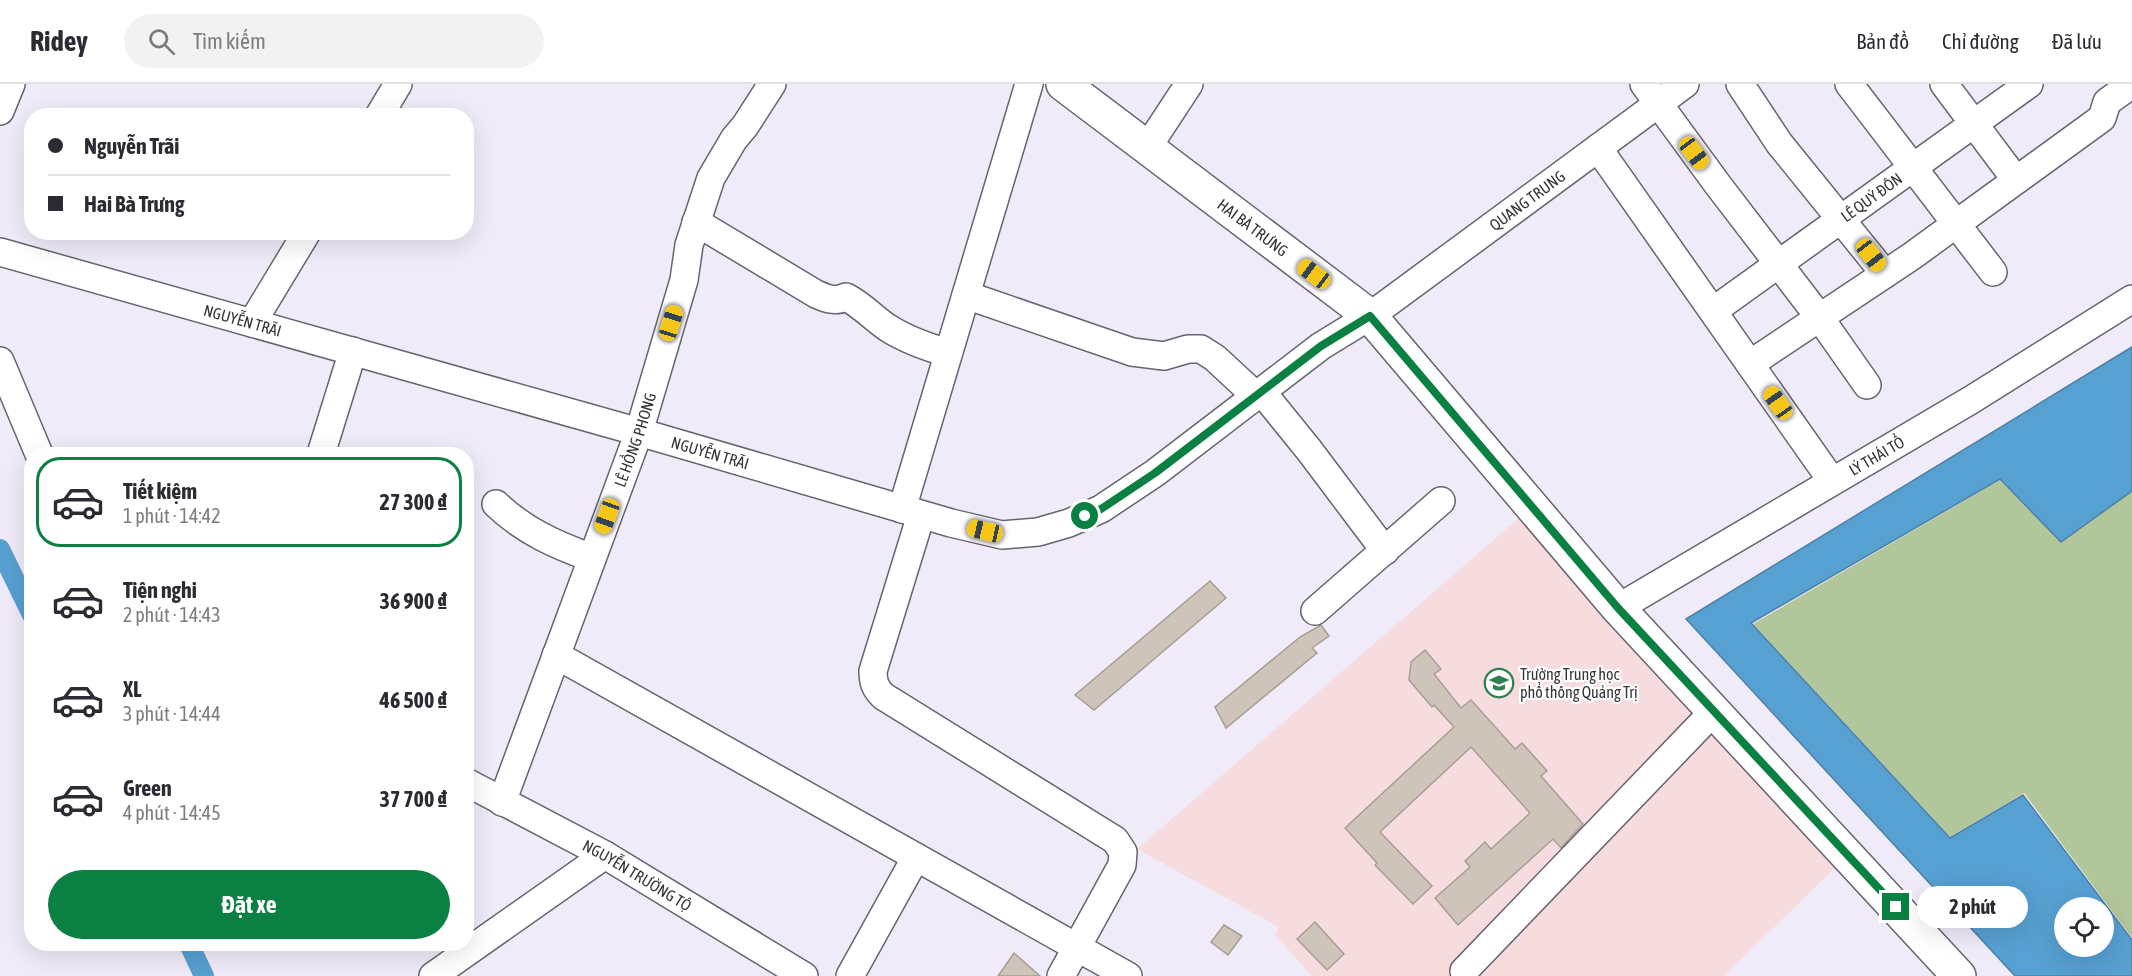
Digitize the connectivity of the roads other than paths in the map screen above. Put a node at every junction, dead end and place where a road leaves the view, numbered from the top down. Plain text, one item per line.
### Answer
1 (11, 84) edge
2 (398, 84) edge
3 (772, 84) edge
4 (1029, 84) edge
5 (1189, 84) edge
6 (1685, 84) edge
7 (1740, 84) edge
8 (1849, 84) edge
9 (1944, 84) edge
10 (2029, 84) edge
11 (2132, 84) edge
12 (1071, 86) edge
13 (1651, 94) edge
14 (384, 108) edge
15 (0, 111) edge
16 (1974, 124) junction
17 (1147, 148) junction
18 (1598, 148) junction
19 (1912, 168) junction
20 (2016, 180) junction
21 (1842, 219) junction
22 (696, 222) junction
23 (1956, 224) junction
24 (302, 240) edge
25 (0, 252) edge
26 (1778, 264) junction
27 (1993, 272) dead end
28 (1885, 274) junction
29 (966, 295) junction
30 (2132, 299) edge
31 (1713, 311) junction
32 (1370, 316) junction
33 (1820, 318) junction
34 (252, 323) junction
35 (353, 351) junction
36 (948, 353) junction
37 (0, 361) edge
38 (1750, 364) junction
39 (1867, 385) dead end
40 (1259, 394) junction
41 (639, 432) junction
42 (36, 447) edge
43 (323, 447) edge
44 (1832, 481) junction
45 (1441, 501) dead end
46 (496, 504) dead end
47 (912, 512) junction
48 (1385, 550) junction
49 (592, 558) junction
50 (1618, 608) junction
51 (1315, 611) dead end
52 (556, 655) junction
53 (1714, 711) junction
54 (474, 786) edge
55 (502, 802) junction
56 (605, 855) junction
57 (916, 857) junction
58 (474, 947) edge
59 (1076, 947) junction
60 (469, 951) edge
61 (1464, 971) dead end
62 (433, 976) edge
63 (804, 976) edge
64 (850, 976) edge
65 (1061, 976) edge
66 (1128, 976) edge
67 (1959, 976) edge

1 - 15 street
2 - 14 street
3 - 22 street, LÊ HỒNG PHONG
4 - 29 street
5 - 17 street
6 - 13 street, QUANG TRUNG
7 - 21 street
8 - 19 street
9 - 16 street
10 - 16 street, LÊ QUÝ ĐÔN
11 - 20 street
12 - 17 main road, HAI BÀ TRƯNG
13 - 18 street, QUANG TRUNG
13 - 26 street
16 - 19 street, LÊ QUÝ ĐÔN
16 - 20 street
17 - 32 main road, HAI BÀ TRƯNG
18 - 31 street
18 - 32 street, QUANG TRUNG
19 - 21 street, LÊ QUÝ ĐÔN
19 - 23 street
20 - 23 street
21 - 26 street, LÊ QUÝ ĐÔN
21 - 28 street
22 - 36 street
22 - 41 street, LÊ HỒNG PHONG
23 - 27 street
23 - 28 street
24 - 34 street
25 - 34 street, NGUYỄN TRÃI
26 - 31 street, LÊ QUÝ ĐÔN
26 - 33 street
28 - 33 street
29 - 36 street
29 - 40 street
30 - 44 street, LÝ THÁI TỔ
31 - 38 street
32 - 40 street, NGUYỄN TRÃI
32 - 50 main road, HAI BÀ TRƯNG
33 - 38 street
33 - 39 street
34 - 35 street, NGUYỄN TRÃI
35 - 41 street, NGUYỄN TRÃI
35 - 43 street
36 - 47 street
37 - 42 street
38 - 44 street
40 - 47 street, NGUYỄN TRÃI
40 - 48 street
41 - 47 street, NGUYỄN TRÃI
41 - 49 street, LÊ HỒNG PHONG
44 - 50 street, LÝ THÁI TỔ
45 - 48 street
46 - 49 street
47 - 59 street
48 - 51 street
49 - 52 street, LÊ HỒNG PHONG
50 - 53 main road, HAI BÀ TRƯNG
52 - 55 street, LÊ HỒNG PHONG
52 - 57 street
53 - 61 street
53 - 67 main road, HAI BÀ TRƯNG
54 - 55 street, NGUYỄN TRƯỜNG TỘ
55 - 56 street, NGUYỄN TRƯỜNG TỘ
56 - 58 street
56 - 63 street, NGUYỄN TRƯỜNG TỘ
57 - 59 street
57 - 64 street
59 - 65 street
59 - 66 street
60 - 62 street

